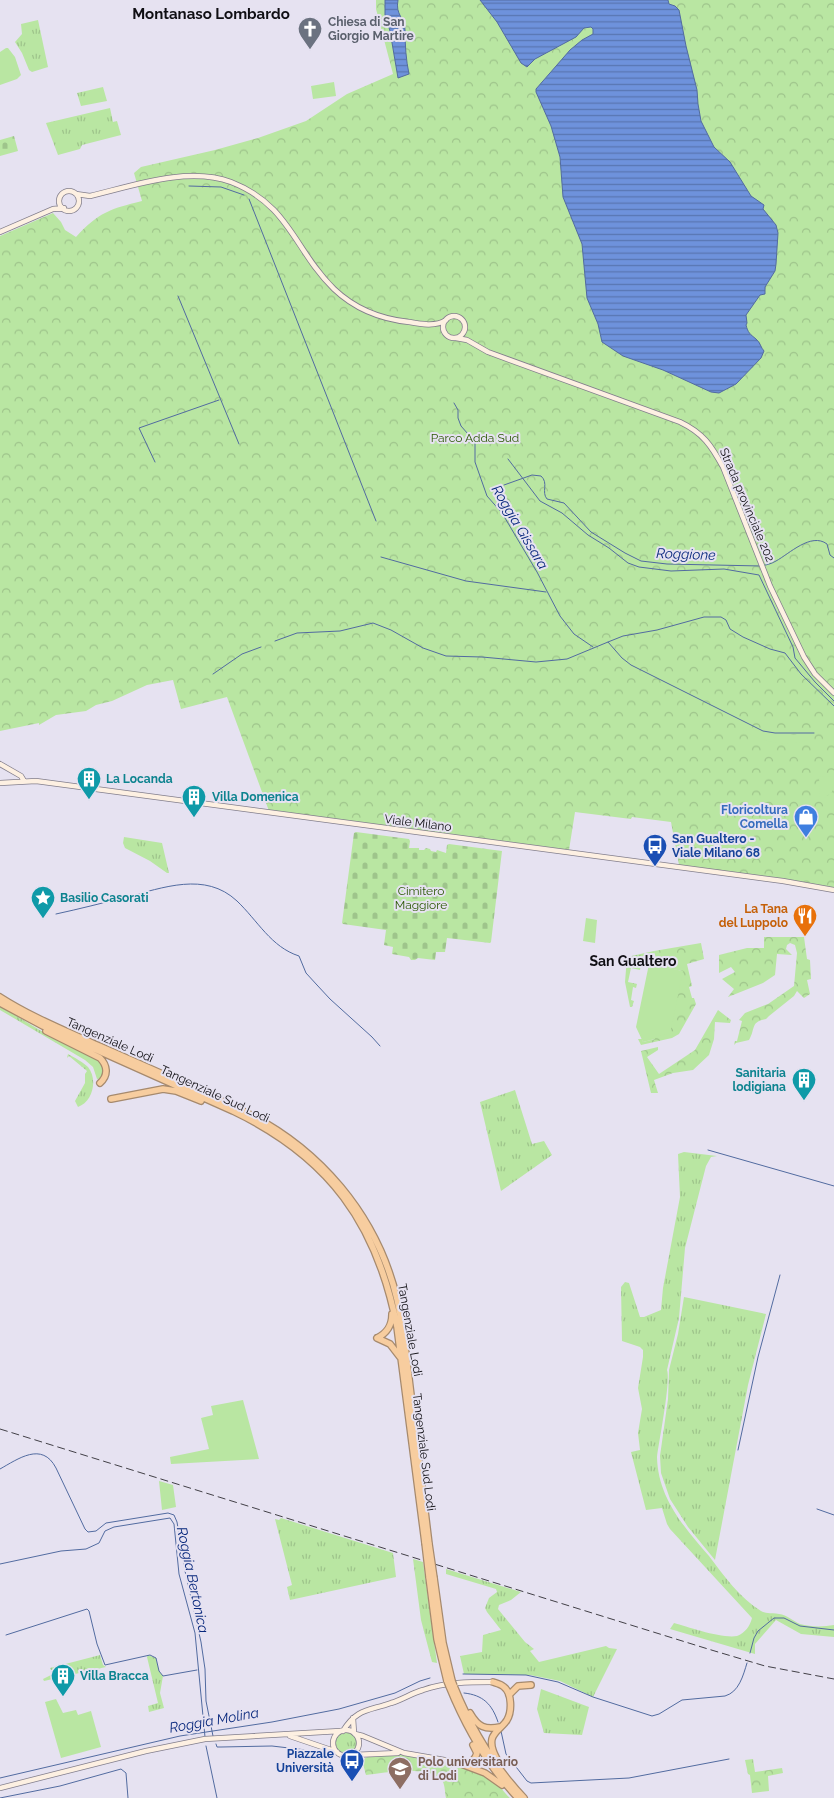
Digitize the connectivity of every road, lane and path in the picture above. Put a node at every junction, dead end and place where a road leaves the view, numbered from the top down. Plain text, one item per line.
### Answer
1 (76, 194) junction
2 (90, 196) junction
3 (60, 202) junction
4 (78, 204) junction
5 (64, 208) junction
6 (51, 210) junction
7 (0, 232) edge
8 (446, 320) junction
9 (426, 324) junction
10 (465, 330) junction
11 (445, 333) junction
12 (456, 338) junction
13 (472, 343) junction
14 (834, 693) edge
15 (0, 764) edge
16 (10, 769) junction
17 (24, 781) junction
18 (12, 782) junction
19 (0, 783) edge
20 (834, 890) edge
21 (0, 997) edge
22 (0, 1003) edge
23 (30, 1020) junction
24 (100, 1083) dead end
25 (112, 1099) dead end
26 (233, 1111) junction
27 (393, 1305) junction
28 (401, 1359) junction
29 (427, 1544) junction
30 (493, 1682) joint
31 (451, 1683) junction
32 (531, 1685) dead end
33 (509, 1695) junction
34 (461, 1702) junction
35 (353, 1718) junction
36 (500, 1728) junction
37 (342, 1731) junction
38 (469, 1731) junction
39 (284, 1734) junction
40 (355, 1734) junction
41 (338, 1753) junction
42 (404, 1753) junction
43 (350, 1755) junction
44 (456, 1762) junction
45 (508, 1780) junction
46 (0, 1788) edge
47 (514, 1798) edge
48 (518, 1798) edge
49 (524, 1798) edge

1 - 2 street, Strada provinciale 202
1 - 3 street, Strada provinciale 202
1 - 4 street
2 - 4 street, Strada provinciale 202
2 - 9 street, Strada provinciale 202
3 - 5 street
3 - 6 street, Strada provinciale 202
4 - 5 street, Strada provinciale 202
5 - 6 street, Strada provinciale 202
6 - 7 street, Strada provinciale 202
8 - 9 street, Strada provinciale 202
8 - 10 street, Strada provinciale 202
8 - 11 street
9 - 11 street, Strada provinciale 202
10 - 12 street
10 - 13 street, Strada provinciale 202
11 - 12 street, Strada provinciale 202
12 - 13 street, Strada provinciale 202
13 - 14 street, Strada provinciale 202
15 - 16 street
16 - 17 street
16 - 18 street
17 - 18 street, Viale Milano
17 - 20 street, Viale Milano
18 - 19 street, Viale Milano
21 - 29 highway, Tangenziale Lodi
22 - 23 highway, Tangenziale Sud Lodi
23 - 24 highway
23 - 26 highway, Tangenziale Sud Lodi
25 - 26 highway
26 - 27 highway, Tangenziale Sud Lodi
27 - 28 highway, Tangenziale Sud Lodi
27 - 28 highway
28 - 29 highway, Tangenziale Sud Lodi
29 - 31 highway, Tangenziale Lodi, bridge
30 - 33 highway
30 - 35 street
31 - 34 highway, Tangenziale Lodi
31 - 38 highway
32 - 33 highway
33 - 36 highway
34 - 36 highway
34 - 45 highway, Tangenziale Lodi
35 - 37 street
35 - 40 street
36 - 45 highway
37 - 39 street
37 - 40 street
37 - 41 street
38 - 44 highway
38 - 48 highway
39 - 41 street
39 - 46 street
40 - 42 street
40 - 43 street
41 - 43 street
42 - 43 street
42 - 44 street
44 - 47 highway
45 - 49 highway, Tangenziale Lodi

